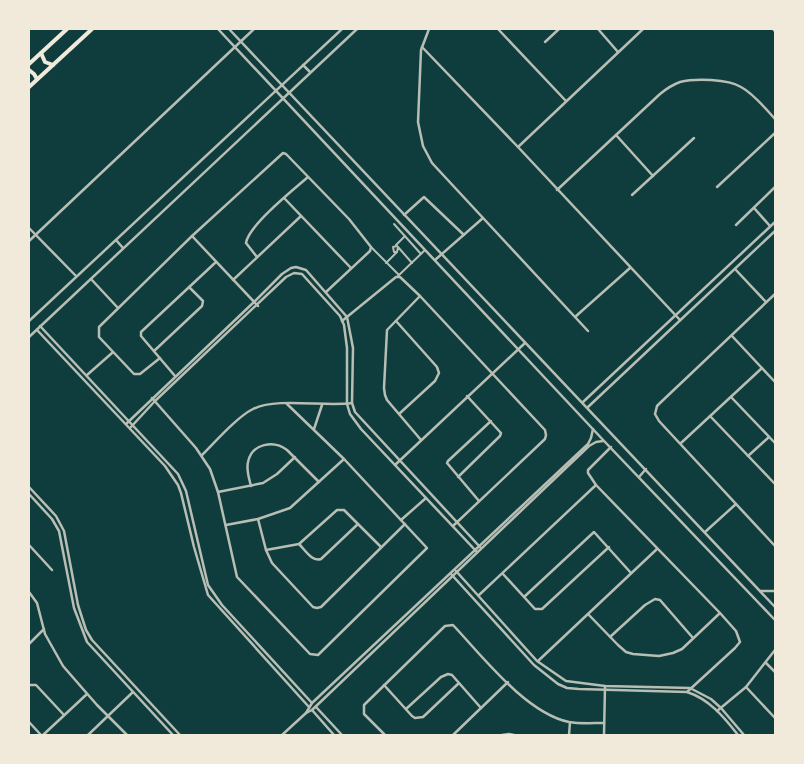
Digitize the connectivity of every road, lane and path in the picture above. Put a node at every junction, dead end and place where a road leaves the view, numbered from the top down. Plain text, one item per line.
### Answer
1 (67, 29) edge
2 (92, 29) edge
3 (218, 29) edge
4 (229, 29) edge
5 (254, 29) edge
6 (342, 29) edge
7 (357, 29) edge
8 (429, 29) edge
9 (498, 29) edge
10 (559, 29) edge
11 (598, 29) edge
12 (643, 29) edge
13 (240, 41) junction
14 (545, 42) dead end
15 (234, 47) junction
16 (422, 47) junction
17 (618, 52) junction
18 (41, 53) junction
19 (29, 64) edge
20 (303, 65) junction
21 (52, 66) junction
22 (29, 70) edge
23 (310, 72) junction
24 (37, 79) junction
25 (282, 86) junction
26 (29, 87) edge
27 (276, 91) junction
28 (289, 93) junction
29 (283, 98) junction
30 (566, 101) junction
31 (775, 119) edge
32 (775, 133) edge
33 (616, 135) junction
34 (694, 138) dead end
35 (518, 147) junction
36 (653, 176) junction
37 (308, 177) junction
38 (717, 187) dead end
39 (775, 187) edge
40 (556, 190) junction
41 (632, 195) dead end
42 (284, 198) junction
43 (754, 208) junction
44 (404, 215) junction
45 (301, 216) junction
46 (484, 218) junction
47 (775, 222) edge
48 (394, 224) dead end
49 (736, 224) dead end
50 (770, 226) junction
51 (29, 228) edge
52 (775, 231) edge
53 (35, 234) junction
54 (464, 235) junction
55 (192, 236) junction
56 (404, 236) junction
57 (115, 239) junction
58 (29, 240) edge
59 (395, 246) junction
60 (371, 247) junction
61 (123, 248) junction
62 (398, 248) junction
63 (425, 250) junction
64 (397, 252) junction
65 (421, 254) junction
66 (442, 254) junction
67 (257, 257) junction
68 (435, 260) junction
69 (216, 262) junction
70 (412, 262) junction
71 (386, 263) junction
72 (351, 268) junction
73 (630, 268) junction
74 (735, 269) junction
75 (76, 276) junction
76 (398, 276) junction
77 (91, 279) junction
78 (233, 280) junction
79 (189, 287) junction
80 (326, 292) junction
81 (775, 294) edge
82 (322, 295) junction
83 (420, 296) junction
84 (254, 302) junction
85 (766, 302) junction
86 (258, 306) junction
87 (118, 308) junction
88 (676, 315) junction
89 (347, 317) junction
90 (575, 317) junction
91 (680, 320) junction
92 (29, 321) edge
93 (342, 321) junction
94 (395, 321) junction
95 (40, 326) junction
96 (37, 330) junction
97 (588, 330) dead end
98 (731, 335) junction
99 (29, 337) edge
100 (526, 342) junction
101 (518, 349) junction
102 (154, 351) junction
103 (112, 353) junction
104 (160, 358) junction
105 (762, 368) junction
106 (492, 374) junction
107 (87, 375) junction
108 (175, 376) junction
109 (178, 379) junction
110 (775, 382) edge
111 (595, 391) junction
112 (468, 396) junction
113 (600, 396) junction
114 (731, 397) junction
115 (152, 398) junction
116 (155, 401) junction
117 (583, 402) junction
118 (352, 403) junction
119 (287, 404) junction
120 (347, 404) junction
121 (322, 405) junction
122 (588, 407) junction
123 (399, 414) junction
124 (710, 416) junction
125 (129, 420) junction
126 (491, 421) junction
127 (126, 424) junction
128 (134, 425) junction
129 (130, 428) junction
130 (593, 429) junction
131 (314, 430) junction
132 (769, 436) junction
133 (421, 440) junction
134 (604, 442) junction
135 (680, 444) junction
136 (775, 444) edge
137 (611, 448) junction
138 (202, 455) junction
139 (748, 456) junction
140 (295, 457) junction
141 (344, 459) junction
142 (400, 462) junction
143 (395, 465) junction
144 (646, 469) junction
145 (639, 476) junction
146 (458, 477) junction
147 (319, 482) junction
148 (775, 484) edge
149 (596, 485) junction
150 (251, 486) junction
151 (29, 487) edge
152 (218, 492) junction
153 (29, 494) edge
154 (426, 498) junction
155 (479, 501) junction
156 (44, 502) junction
157 (736, 504) junction
158 (40, 506) junction
159 (258, 519) junction
160 (401, 520) junction
161 (456, 522) junction
162 (358, 524) junction
163 (405, 524) junction
164 (226, 525) junction
165 (453, 526) junction
166 (705, 532) junction
167 (300, 544) junction
168 (29, 545) edge
169 (198, 546) junction
170 (775, 546) edge
171 (194, 547) junction
172 (381, 547) junction
173 (480, 547) junction
174 (609, 547) junction
175 (657, 549) junction
176 (266, 550) junction
177 (476, 551) junction
178 (52, 570) dead end
179 (455, 570) junction
180 (741, 571) junction
181 (503, 573) junction
182 (631, 573) junction
183 (451, 574) junction
184 (735, 577) junction
185 (760, 591) junction
186 (775, 591) edge
187 (29, 592) edge
188 (479, 595) junction
189 (524, 596) junction
190 (775, 607) edge
191 (588, 613) junction
192 (720, 613) junction
193 (775, 620) edge
194 (44, 629) junction
195 (610, 636) junction
196 (693, 638) junction
197 (29, 644) edge
198 (775, 650) edge
199 (107, 658) junction
200 (104, 661) junction
201 (537, 661) junction
202 (766, 663) junction
203 (534, 664) junction
204 (775, 672) edge
205 (508, 682) junction
206 (459, 683) junction
207 (384, 685) junction
208 (29, 686) edge
209 (605, 686) junction
210 (746, 687) junction
211 (690, 688) junction
212 (604, 691) junction
213 (133, 692) junction
214 (687, 692) junction
215 (87, 694) junction
216 (312, 703) junction
217 (315, 706) junction
218 (309, 707) junction
219 (481, 708) junction
220 (721, 708) junction
221 (406, 709) junction
222 (312, 710) junction
223 (717, 712) junction
224 (306, 713) junction
225 (64, 715) junction
226 (108, 716) junction
227 (775, 718) edge
228 (29, 722) edge
229 (570, 722) junction
230 (604, 723) junction
231 (42, 735) edge
232 (88, 735) edge
233 (127, 735) edge
234 (173, 735) edge
235 (180, 735) edge
236 (282, 735) edge
237 (334, 735) edge
238 (342, 735) edge
239 (385, 735) edge
240 (453, 735) edge
241 (502, 735) edge
242 (514, 735) edge
243 (569, 735) edge
244 (604, 735) edge
245 (738, 735) edge
246 (744, 735) edge

1 - 18 highway
2 - 21 highway
3 - 15 street
4 - 13 street
5 - 13 street
6 - 20 street
7 - 23 street
8 - 16 street
9 - 30 street
10 - 14 street
11 - 17 street
12 - 17 street
13 - 15 street
13 - 25 street
15 - 27 street
15 - 53 street
16 - 35 street
16 - 46 street
17 - 30 street
18 - 19 highway
18 - 21 highway
20 - 23 street
20 - 25 street
21 - 24 highway
22 - 24 highway
23 - 28 street
24 - 26 highway
25 - 27 street
25 - 28 street
27 - 29 street
27 - 57 street
28 - 29 street
28 - 44 street
29 - 61 street
29 - 63 street
30 - 35 street
31 - 33 street
32 - 38 street
33 - 36 street
33 - 40 street
34 - 36 street
35 - 40 street
36 - 41 street
37 - 42 street
37 - 55 street
37 - 60 street
39 - 43 street
40 - 73 street
42 - 45 street
42 - 67 street
43 - 49 street
43 - 50 street
44 - 54 street
44 - 66 street
45 - 67 street
45 - 72 street
46 - 54 street
46 - 90 street
47 - 50 street
48 - 56 street
50 - 88 street
51 - 53 street
52 - 74 street
53 - 58 street
53 - 75 street
54 - 66 street
55 - 69 street
55 - 87 street
56 - 59 street
56 - 65 street
57 - 61 street
57 - 75 street
59 - 62 street
59 - 64 street
60 - 71 street
60 - 72 street
61 - 77 street
62 - 64 street
62 - 70 street
63 - 65 street
63 - 68 street
64 - 71 street
65 - 70 street
66 - 68 street
66 - 100 street
67 - 78 street
68 - 101 street
69 - 78 street
69 - 79 street
70 - 76 street
71 - 76 street
72 - 80 street
73 - 88 street
73 - 90 street
74 - 85 street
74 - 91 street
75 - 92 street
76 - 83 street
76 - 89 street
77 - 87 street
77 - 95 street
78 - 84 street
79 - 102 street
79 - 102 street
80 - 82 street
80 - 84 street
80 - 89 street
81 - 85 street
82 - 86 street
82 - 93 street
83 - 94 street
83 - 106 street
84 - 86 street
84 - 108 street
85 - 98 street
86 - 109 street
87 - 103 street
88 - 91 street
88 - 111 street
89 - 93 street
89 - 118 street
90 - 97 street
91 - 113 street
93 - 120 street
94 - 123 street
94 - 123 street
95 - 96 street
95 - 107 street
96 - 99 street
96 - 127 street
98 - 105 street
98 - 135 street
100 - 101 street
100 - 117 street
101 - 106 street
101 - 130 street
102 - 104 street
103 - 104 street
103 - 107 street
104 - 108 street
105 - 110 street
105 - 114 street
106 - 112 street
106 - 155 street
107 - 125 street
108 - 109 street
108 - 115 street
109 - 116 street
111 - 113 street
111 - 117 street
112 - 126 street
112 - 133 street
113 - 122 street
114 - 124 street
114 - 132 street
115 - 116 street
115 - 125 street
116 - 128 street
116 - 138 street
117 - 122 street
118 - 120 street
118 - 142 street
119 - 121 street
119 - 131 street
119 - 138 street
120 - 121 street
120 - 143 street
121 - 131 street
122 - 144 street
123 - 133 street
124 - 135 street
124 - 139 street
125 - 127 street
125 - 128 street
126 - 146 street
126 - 146 street
127 - 129 street
128 - 129 street
128 - 169 street
129 - 171 street
130 - 134 street
130 - 173 street
131 - 141 street
132 - 136 street
132 - 139 street
133 - 142 street
134 - 137 street
134 - 173 street
135 - 157 street
137 - 145 street
137 - 149 street
138 - 152 street
139 - 148 street
140 - 147 street
140 - 150 street
140 - 150 street
141 - 147 street
141 - 160 street
142 - 143 street
142 - 161 street
143 - 154 street
144 - 145 street
144 - 166 street
145 - 184 street
146 - 155 street
147 - 159 street
149 - 175 street
149 - 181 street
150 - 152 street
151 - 156 street
152 - 164 street
153 - 158 street
154 - 160 street
154 - 165 street
155 - 161 street
156 - 158 street
156 - 199 street
157 - 166 street
157 - 170 street
158 - 200 street
159 - 164 street
159 - 176 street
160 - 163 street
161 - 165 street
161 - 173 street
162 - 167 street
162 - 167 street
162 - 172 street
163 - 164 street
163 - 172 street
165 - 177 street
166 - 180 street
167 - 176 street
168 - 178 street
169 - 171 street
169 - 216 street
171 - 218 street
172 - 176 street
173 - 177 street
174 - 182 street
174 - 189 street
174 - 189 street
175 - 182 street
175 - 192 street
177 - 179 street
179 - 183 street
179 - 188 street
180 - 184 street
180 - 185 street
181 - 188 street
181 - 189 street
182 - 191 street
183 - 203 street
183 - 216 street
183 - 217 street
184 - 193 street
185 - 186 street
185 - 190 street
187 - 194 street
188 - 201 street
191 - 195 street
191 - 201 street
192 - 196 street
192 - 211 street
194 - 197 street
194 - 215 street
195 - 196 street
195 - 196 street
198 - 202 street
199 - 200 street
199 - 235 street
200 - 213 street
201 - 203 street
201 - 209 street
202 - 204 street
202 - 210 street
203 - 212 street
205 - 207 street
205 - 219 street
205 - 229 street
206 - 219 street
206 - 221 street
206 - 221 street
207 - 221 street
207 - 239 street
208 - 225 street
209 - 211 street
209 - 212 street
210 - 220 street
210 - 227 street
211 - 214 street
211 - 220 street
212 - 214 street
212 - 230 street
213 - 226 street
213 - 234 street
214 - 223 street
215 - 225 street
215 - 226 street
216 - 217 street
216 - 218 street
217 - 222 street
217 - 238 street
218 - 222 street
218 - 224 street
219 - 240 street
220 - 223 street
220 - 246 street
222 - 224 street
222 - 237 street
223 - 245 street
224 - 236 street
225 - 231 street
226 - 232 street
226 - 233 street
228 - 231 street
229 - 230 street
229 - 243 street
230 - 244 street
241 - 242 street

